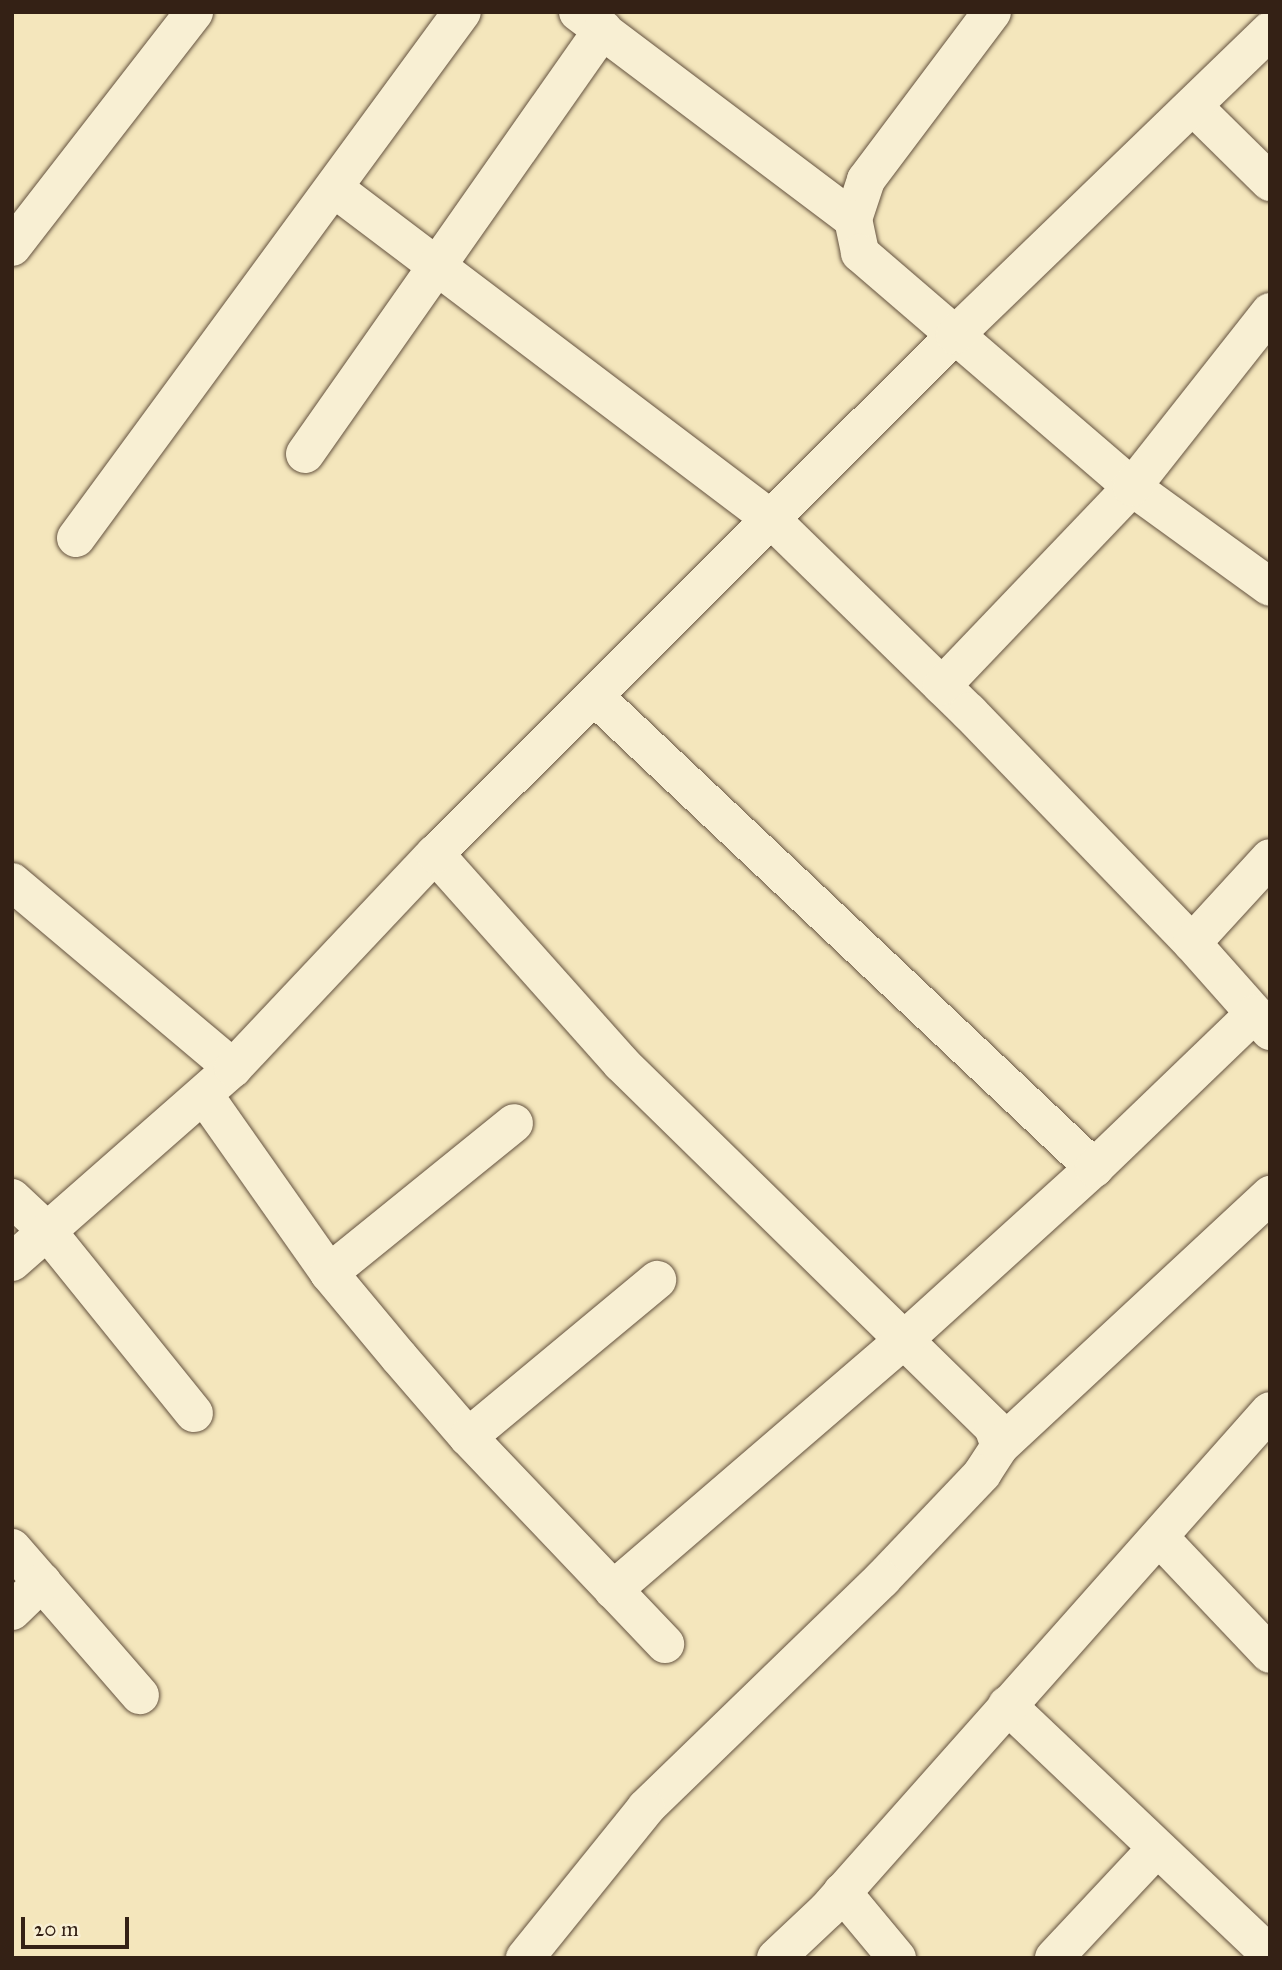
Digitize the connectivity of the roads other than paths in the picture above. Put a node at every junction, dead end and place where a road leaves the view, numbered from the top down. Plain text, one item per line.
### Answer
1 (194, 12) edge
2 (462, 12) edge
3 (992, 12) edge
4 (591, 21) edge
5 (1270, 31) edge
6 (1194, 107) junction
7 (1270, 182) edge
8 (335, 189) junction
9 (853, 219) junction
10 (12, 247) edge
11 (435, 266) junction
12 (1270, 312) edge
13 (955, 335) junction
14 (305, 454) dead end
15 (1132, 487) junction
16 (771, 519) junction
17 (76, 538) dead end
18 (1270, 587) edge
19 (942, 686) junction
20 (594, 696) junction
21 (435, 855) junction
22 (1270, 858) edge
23 (12, 882) edge
24 (1192, 943) junction
25 (1262, 1023) edge
26 (233, 1068) junction
27 (204, 1095) junction
28 (514, 1123) dead end
29 (1094, 1168) junction
30 (1270, 1195) edge
31 (12, 1198) edge
32 (47, 1231) junction
33 (12, 1262) edge
34 (329, 1273) junction
35 (657, 1280) dead end
36 (904, 1339) junction
37 (1270, 1411) edge
38 (194, 1413) dead end
39 (468, 1437) junction
40 (1000, 1446) junction
41 (1159, 1536) junction
42 (12, 1548) edge
43 (42, 1582) junction
44 (613, 1590) junction
45 (12, 1611) edge
46 (665, 1644) dead end
47 (1270, 1654) edge
48 (140, 1695) dead end
49 (1007, 1705) junction
50 (1155, 1850) junction
51 (842, 1892) junction
52 (1270, 1955) edge
53 (525, 1958) edge
54 (776, 1958) edge
55 (897, 1958) edge
56 (1054, 1958) edge

1 - 10 street
2 - 8 street
3 - 9 street
4 - 9 street
4 - 11 street
5 - 6 street
6 - 7 street
6 - 13 street
8 - 11 street
8 - 17 street
9 - 13 street
11 - 14 street
11 - 16 street
12 - 15 street
13 - 15 street
13 - 16 street
15 - 18 street
15 - 19 street
16 - 19 street
16 - 20 street
19 - 24 street
20 - 21 street
20 - 29 street
21 - 26 street
21 - 36 street
22 - 24 street
23 - 26 street
24 - 25 street
25 - 29 street
26 - 27 street
27 - 32 street
27 - 34 street
28 - 34 street
29 - 36 street
30 - 40 street
31 - 32 street
32 - 33 street
32 - 38 street
34 - 39 street
35 - 39 street
36 - 40 street
36 - 44 street
37 - 41 street
39 - 44 street
40 - 53 street
41 - 47 street
41 - 49 street
42 - 43 street
43 - 45 street
43 - 48 street
44 - 46 street
49 - 50 street
49 - 51 street
50 - 52 street
50 - 56 street
51 - 54 street
51 - 55 street

